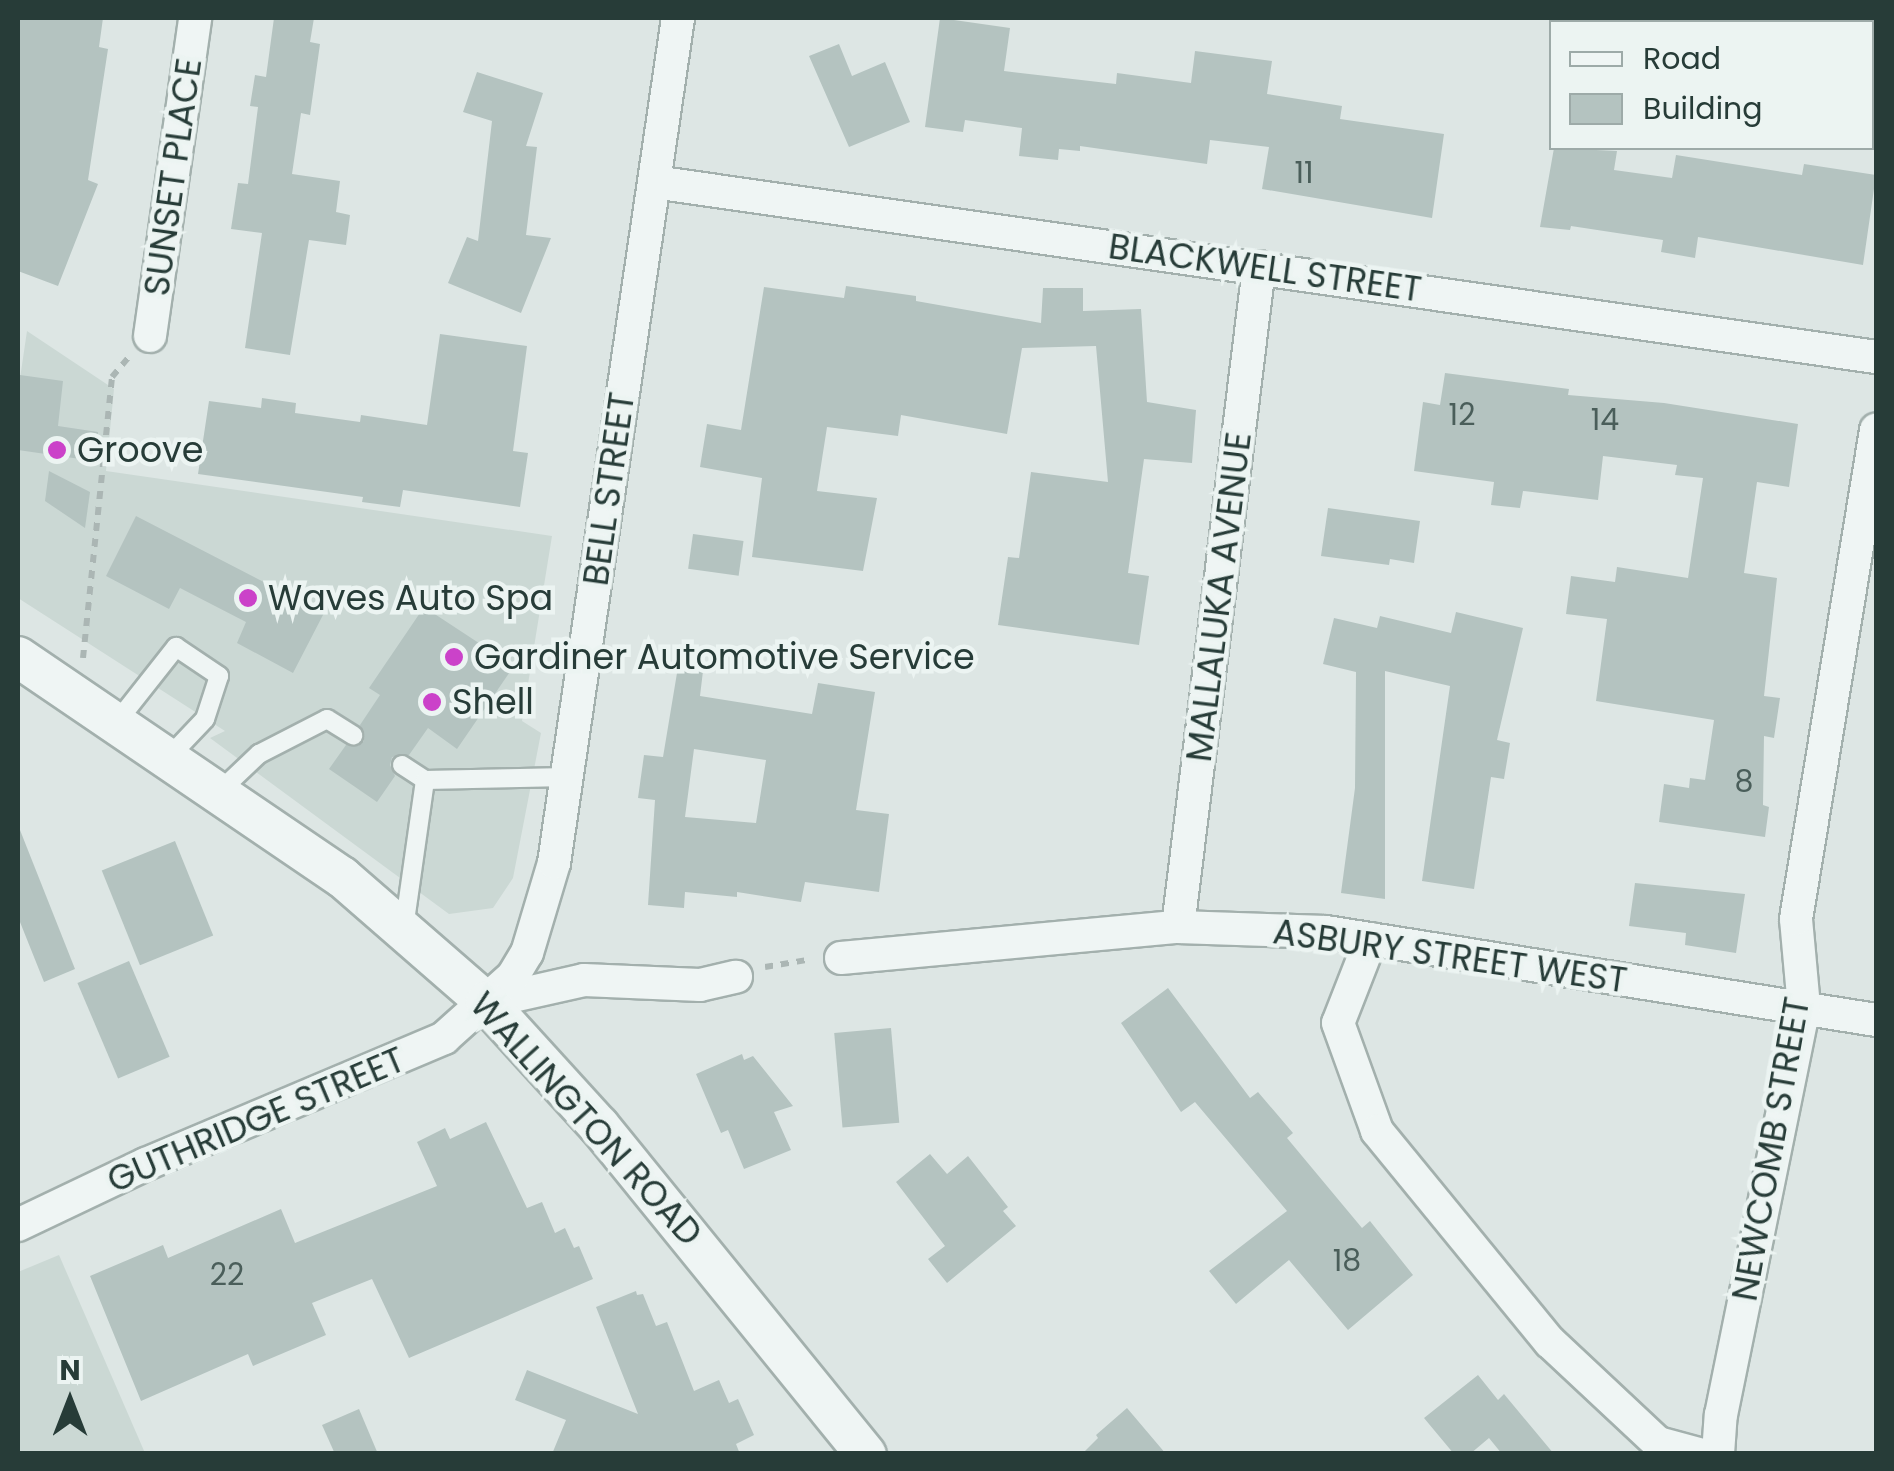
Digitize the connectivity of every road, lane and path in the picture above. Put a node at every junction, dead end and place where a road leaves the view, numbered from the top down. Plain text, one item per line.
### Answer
1 (195, 18) edge
2 (678, 18) edge
3 (654, 182) junction
4 (1259, 267) junction
5 (150, 336) joint
6 (1876, 356) edge
7 (1876, 430) edge
8 (18, 657) edge
9 (79, 698) junction
10 (116, 723) junction
11 (352, 735) dead end
12 (169, 756) junction
13 (402, 766) dead end
14 (567, 777) junction
15 (424, 780) junction
16 (220, 792) junction
17 (1178, 927) junction
18 (404, 928) junction
19 (1371, 939) junction
20 (841, 958) joint
21 (736, 977) joint
22 (486, 1002) junction
23 (1804, 1007) junction
24 (1876, 1020) edge
25 (18, 1225) edge
26 (866, 1454) edge
27 (1699, 1454) edge
28 (1718, 1454) edge

1 - 5 street, SUNSET PLACE
2 - 3 street, BELL STREET
3 - 4 street, BLACKWELL STREET
3 - 14 street, BELL STREET
4 - 6 street, BLACKWELL STREET
4 - 17 street, MALLALUKA AVENUE
5 - 9 path
7 - 23 street, NEWCOMB STREET
8 - 9 street, WALLINGTON ROAD
9 - 10 street, WALLINGTON ROAD
10 - 12 street, WALLINGTON ROAD
10 - 12 lane
11 - 16 lane
12 - 16 street, WALLINGTON ROAD
13 - 15 lane
14 - 15 lane
14 - 22 street, BELL STREET
15 - 18 lane
16 - 18 street, WALLINGTON ROAD
17 - 19 street, ASBURY STREET WEST
17 - 20 street, ASBURY STREET WEST
18 - 22 street, WALLINGTON ROAD
19 - 23 street, ASBURY STREET WEST
19 - 27 street
20 - 21 path
21 - 22 street
22 - 25 street, GUTHRIDGE STREET
22 - 26 street, WALLINGTON ROAD
23 - 24 street, ASBURY STREET WEST
23 - 28 street, NEWCOMB STREET

